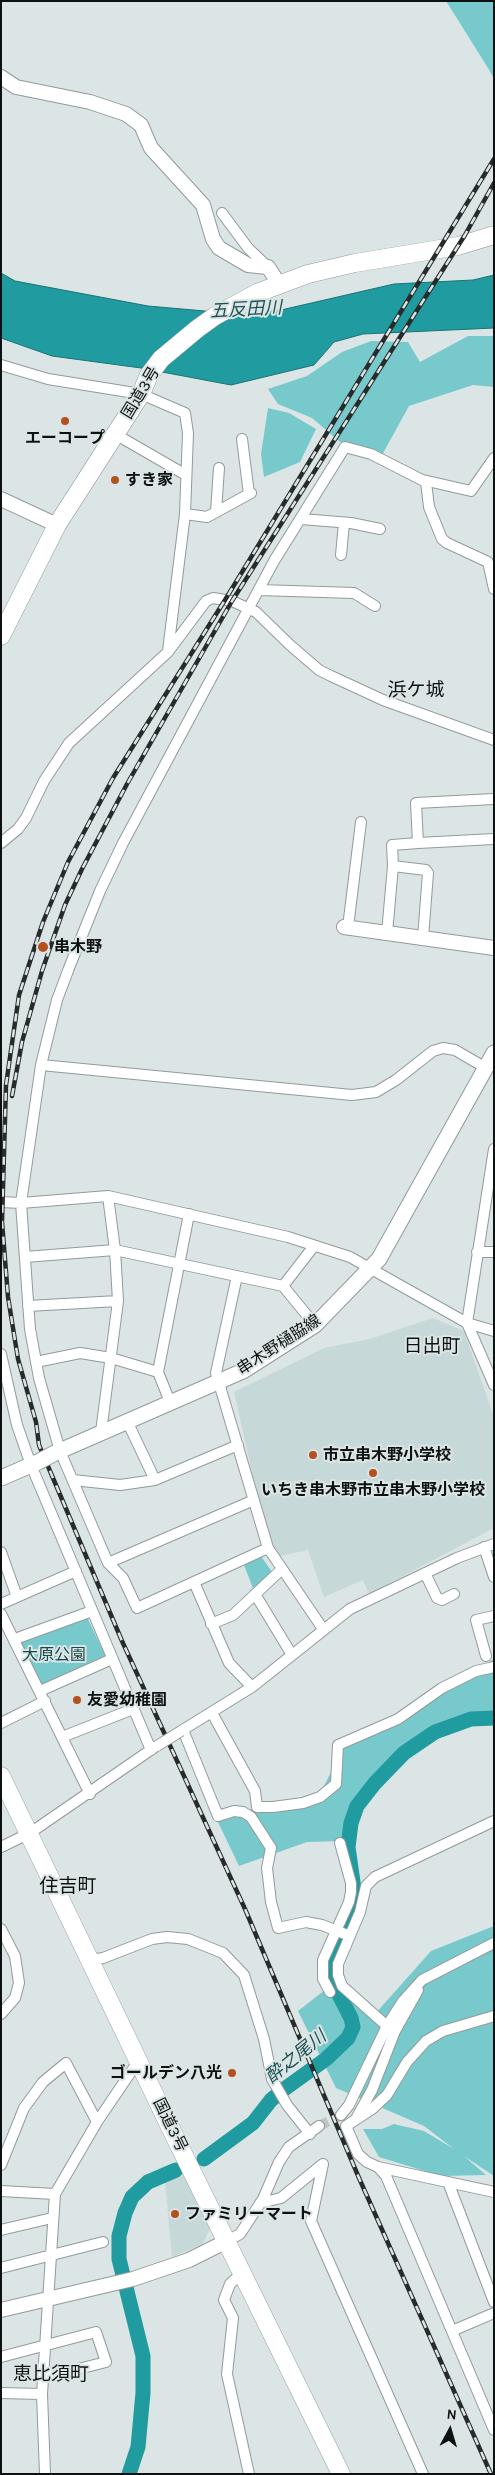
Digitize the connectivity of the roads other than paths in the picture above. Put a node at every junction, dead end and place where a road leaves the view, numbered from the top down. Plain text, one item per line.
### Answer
1 (1, 77) edge
2 (222, 213) dead end
3 (494, 235) edge
4 (268, 267) junction
5 (279, 284) junction
6 (1, 365) edge
7 (141, 394) junction
8 (115, 434) junction
9 (242, 440) dead end
10 (494, 458) edge
11 (219, 468) dead end
12 (186, 475) junction
13 (423, 480) junction
14 (1, 499) edge
15 (216, 512) junction
16 (185, 514) junction
17 (301, 519) junction
18 (344, 523) junction
19 (57, 526) junction
20 (380, 528) dead end
21 (341, 555) dead end
22 (494, 589) edge
23 (259, 590) junction
24 (375, 606) dead end
25 (248, 608) junction
26 (1, 636) edge
27 (168, 652) junction
28 (494, 740) edge
29 (494, 799) edge
30 (361, 822) dead end
31 (4, 839) edge
32 (494, 839) edge
33 (418, 843) junction
34 (393, 866) junction
35 (346, 927) joint
36 (387, 933) junction
37 (423, 938) junction
38 (494, 948) edge
39 (494, 1053) edge
40 (41, 1066) junction
41 (486, 1068) junction
42 (494, 1149) edge
43 (108, 1196) junction
44 (1, 1202) edge
45 (21, 1204) junction
46 (189, 1214) junction
47 (314, 1246) junction
48 (114, 1250) junction
49 (477, 1252) junction
50 (494, 1252) edge
51 (25, 1257) junction
52 (179, 1264) junction
53 (372, 1268) junction
54 (237, 1276) junction
55 (284, 1286) junction
56 (118, 1301) junction
57 (28, 1306) junction
58 (467, 1323) junction
59 (315, 1325) junction
60 (494, 1331) edge
61 (1, 1354) edge
62 (111, 1358) junction
63 (36, 1362) junction
64 (158, 1372) junction
65 (220, 1381) junction
66 (494, 1385) edge
67 (5, 1388) edge
68 (170, 1402) junction
69 (127, 1421) junction
70 (101, 1432) junction
71 (238, 1445) junction
72 (58, 1452) junction
73 (34, 1463) junction
74 (1, 1478) edge
75 (73, 1480) junction
76 (155, 1480) junction
77 (254, 1500) junction
78 (489, 1546) edge
79 (268, 1548) junction
80 (1, 1552) edge
81 (108, 1563) junction
82 (282, 1569) junction
83 (76, 1571) junction
84 (425, 1573) junction
85 (494, 1577) edge
86 (194, 1582) junction
87 (255, 1594) junction
88 (454, 1594) dead end
89 (17, 1597) junction
90 (1, 1604) edge
91 (92, 1612) junction
92 (1, 1614) edge
93 (494, 1616) edge
94 (211, 1624) junction
95 (323, 1629) junction
96 (15, 1639) junction
97 (292, 1654) junction
98 (486, 1656) dead end
99 (112, 1659) junction
100 (494, 1666) edge
101 (252, 1687) junction
102 (40, 1691) junction
103 (45, 1701) junction
104 (133, 1709) junction
105 (212, 1712) junction
106 (1, 1723) edge
107 (182, 1730) junction
108 (62, 1737) junction
109 (154, 1748) junction
110 (1, 1776) edge
111 (90, 1794) junction
112 (494, 1821) edge
113 (30, 1833) junction
114 (340, 1843) dead end
115 (1, 1847) edge
116 (1, 1929) edge
117 (344, 1933) junction
118 (494, 1943) edge
119 (91, 1960) junction
120 (422, 1980) junction
121 (330, 1992) dead end
122 (1, 2014) edge
123 (494, 2016) edge
124 (387, 2026) junction
125 (139, 2060) junction
126 (341, 2115) tunnel mouth
127 (357, 2117) junction
128 (97, 2122) junction
129 (320, 2126) tunnel mouth
130 (310, 2134) junction
131 (1, 2165) edge
132 (378, 2168) junction
133 (448, 2182) junction
134 (1, 2191) edge
135 (494, 2192) edge
136 (55, 2194) junction
137 (260, 2203) junction
138 (52, 2218) junction
139 (1, 2230) edge
140 (227, 2241) junction
141 (103, 2242) dead end
142 (51, 2255) junction
143 (1, 2268) edge
144 (242, 2273) junction
145 (47, 2300) junction
146 (494, 2302) edge
147 (1, 2310) edge
148 (494, 2312) edge
149 (452, 2331) junction
150 (45, 2344) junction
151 (1, 2357) edge
152 (43, 2378) junction
153 (1, 2393) edge
154 (42, 2394) junction
155 (494, 2430) edge
156 (45, 2474) edge
157 (249, 2474) edge
158 (341, 2474) edge
159 (423, 2474) edge

1 - 4 street
2 - 4 street
3 - 5 highway, 国道3号
4 - 5 street
5 - 7 highway, 国道3号
6 - 7 street
7 - 8 highway, 国道3号
7 - 12 street
8 - 12 street
8 - 19 highway, 国道3号
9 - 15 street
10 - 13 street
11 - 15 street
12 - 16 street
13 - 17 street
13 - 22 street
14 - 19 street
15 - 16 street
16 - 27 street
17 - 18 street
17 - 23 street
18 - 20 street
18 - 21 street
19 - 26 highway, 国道3号
23 - 24 street
23 - 25 street
25 - 27 street
25 - 28 street
25 - 40 street
27 - 31 street
29 - 33 street
30 - 35 street
32 - 33 street
33 - 34 street
34 - 36 street
34 - 37 street
35 - 36 street
36 - 37 street
37 - 38 street
39 - 41 main road, 串木野樋脇線
40 - 41 street
40 - 45 street
41 - 53 main road, 串木野樋脇線
42 - 49 street
43 - 45 street
43 - 46 street
43 - 48 street
44 - 45 street
45 - 51 street
46 - 47 street
46 - 52 street
47 - 53 street
47 - 55 street
48 - 51 street
48 - 52 street
48 - 56 street
49 - 50 street
49 - 58 street
51 - 57 street
52 - 54 street
52 - 64 street
53 - 58 street
53 - 59 main road, 串木野樋脇線
54 - 55 street
54 - 65 street
55 - 59 street
56 - 57 street
56 - 62 street
57 - 63 street
58 - 60 street
58 - 66 street
59 - 65 main road, 串木野樋脇線
61 - 67 street
62 - 63 street
62 - 64 street
62 - 70 street
63 - 72 street
64 - 68 street
65 - 68 main road, 串木野樋脇線
65 - 71 street
67 - 73 street
68 - 69 main road, 串木野樋脇線
69 - 70 main road, 串木野樋脇線
69 - 76 street
70 - 72 main road, 串木野樋脇線
71 - 76 street
71 - 77 street
72 - 73 main road, 串木野樋脇線, bridge
72 - 75 street
73 - 74 main road, 串木野樋脇線
73 - 83 street
75 - 76 street
75 - 81 street
77 - 79 street
77 - 81 street
78 - 84 street
78 - 85 street
79 - 82 street
79 - 86 street
80 - 89 street
81 - 86 street
82 - 87 street
82 - 95 street
83 - 89 street
83 - 91 street
84 - 88 street
84 - 95 street
86 - 94 street
87 - 94 street
87 - 97 street
89 - 90 street
91 - 96 street
91 - 99 street
92 - 96 street
93 - 98 street
94 - 101 street
95 - 97 street
96 - 102 street
97 - 101 street
99 - 102 street
99 - 104 street
100 - 105 street
101 - 105 street
102 - 103 street
103 - 106 street
103 - 108 street
104 - 108 street
104 - 109 street
105 - 107 street
107 - 109 street, bridge
107 - 117 street
108 - 111 street
109 - 111 street
110 - 113 highway, 国道3号
111 - 113 street
112 - 117 street
113 - 115 street
113 - 119 highway, 国道3号
114 - 117 street
116 - 122 street
117 - 121 street
117 - 124 street
118 - 120 street
119 - 125 highway, 国道3号
119 - 130 street
120 - 124 street
120 - 127 street
123 - 127 street
124 - 126 street
125 - 128 street
125 - 140 highway, 国道3号
127 - 132 street
128 - 131 street
128 - 136 street
129 - 130 street
130 - 137 street
132 - 133 street
132 - 149 street
133 - 135 street
133 - 146 street
134 - 136 street
136 - 138 street
137 - 140 street
137 - 159 street
138 - 139 street
138 - 142 street
140 - 144 highway, 国道3号
140 - 145 street
141 - 142 street
142 - 143 street
142 - 145 street
144 - 157 street
144 - 158 highway, 国道3号
145 - 147 street
145 - 150 street
148 - 149 street
149 - 155 street
150 - 151 street
150 - 152 street
150 - 152 street
152 - 154 street
153 - 154 street
154 - 156 street

